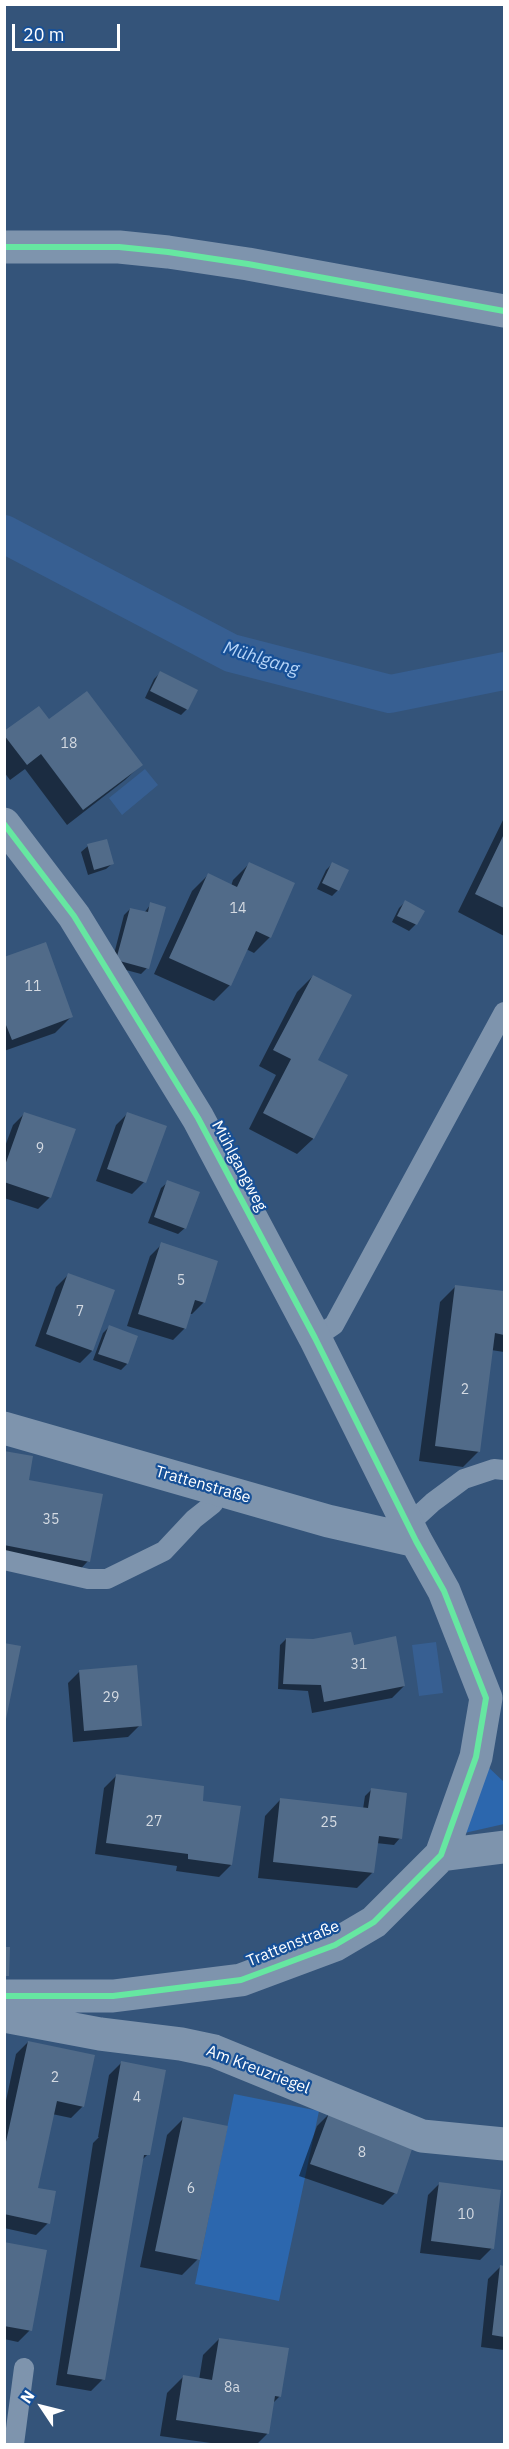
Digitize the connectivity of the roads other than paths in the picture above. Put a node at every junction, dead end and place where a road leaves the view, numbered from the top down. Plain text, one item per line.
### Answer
1 (4, 247) edge
2 (504, 311) edge
3 (4, 824) edge
4 (504, 1012) edge
5 (315, 1338) junction
6 (4, 1428) edge
7 (504, 1470) edge
8 (216, 1489) junction
9 (412, 1533) junction
10 (4, 1560) edge
11 (495, 1711) edge
12 (504, 1847) edge
13 (441, 1855) junction
14 (4, 1996) edge
15 (4, 2016) edge
16 (504, 2144) edge
17 (24, 2368) dead end
18 (14, 2445) edge

1 - 2 street
3 - 5 street, Mühlgangweg
4 - 5 lane
5 - 9 street, Mühlgangweg
6 - 8 street, Trattenstraße
7 - 9 lane
8 - 9 street, Trattenstraße
8 - 10 lane
9 - 11 street, Trattenstraße
11 - 13 street, Trattenstraße
12 - 13 street
13 - 14 street, Trattenstraße
15 - 16 street, Am Kreuzriegel
17 - 18 lane

